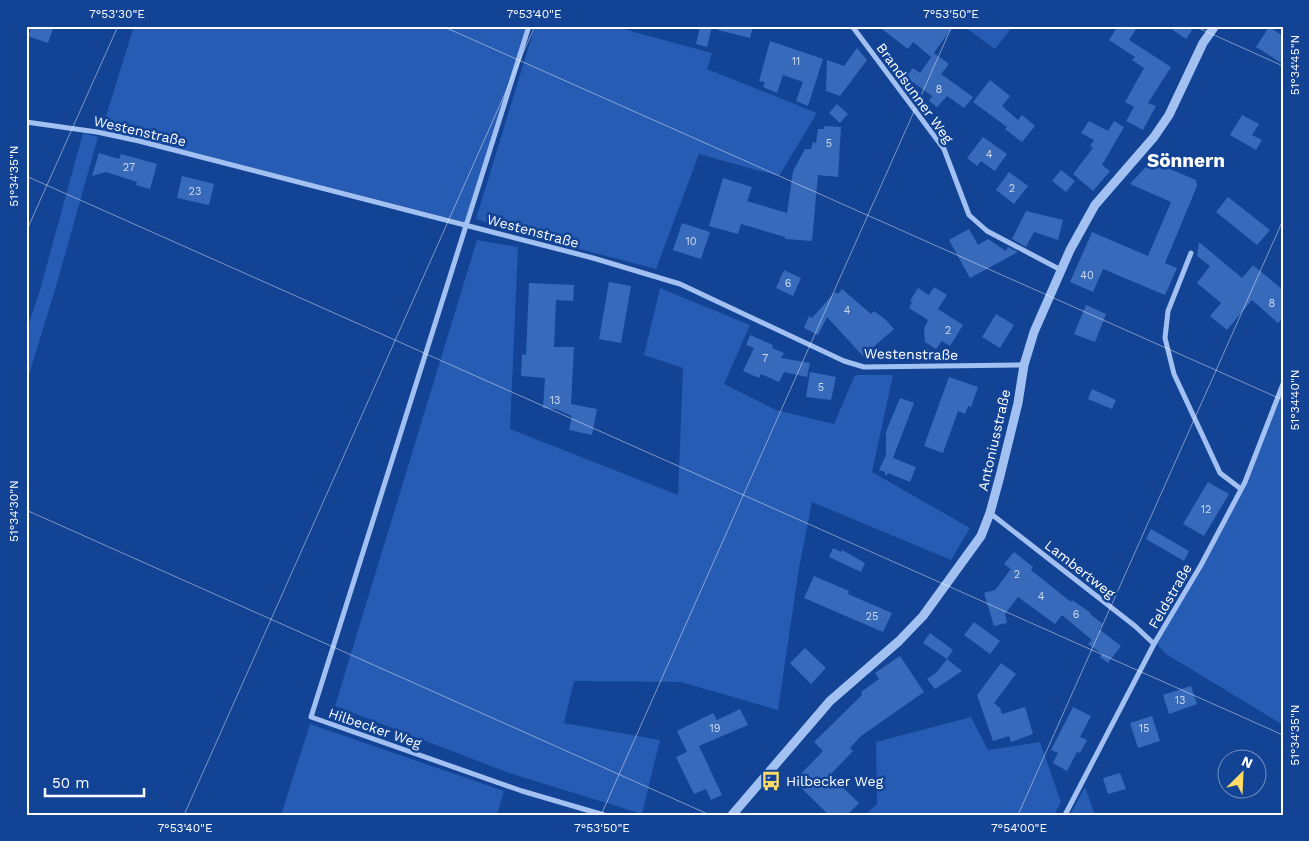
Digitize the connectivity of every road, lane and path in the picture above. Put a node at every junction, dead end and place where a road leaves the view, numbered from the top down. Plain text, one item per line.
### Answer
1 (529, 26) edge
2 (852, 26) edge
3 (1215, 26) edge
4 (26, 122) edge
5 (466, 225) junction
6 (1191, 253) dead end
7 (1061, 270) junction
8 (1024, 365) junction
9 (1283, 384) edge
10 (1241, 490) junction
11 (990, 513) junction
12 (1154, 644) junction
13 (604, 815) edge
14 (732, 815) edge
15 (1065, 815) edge

1 - 5 street
2 - 7 street, Brandsunner Weg
3 - 7 street, Antoniusstraße
4 - 5 street, Westenstraße
5 - 8 street, Westenstraße
5 - 13 street, Hilbecker Weg
6 - 10 street
7 - 8 street, Antoniusstraße
8 - 11 street, Antoniusstraße
9 - 10 street, Feldstraße
10 - 12 street, Feldstraße
11 - 12 street, Lambertweg
11 - 14 street, Antoniusstraße
12 - 15 street, Feldstraße

